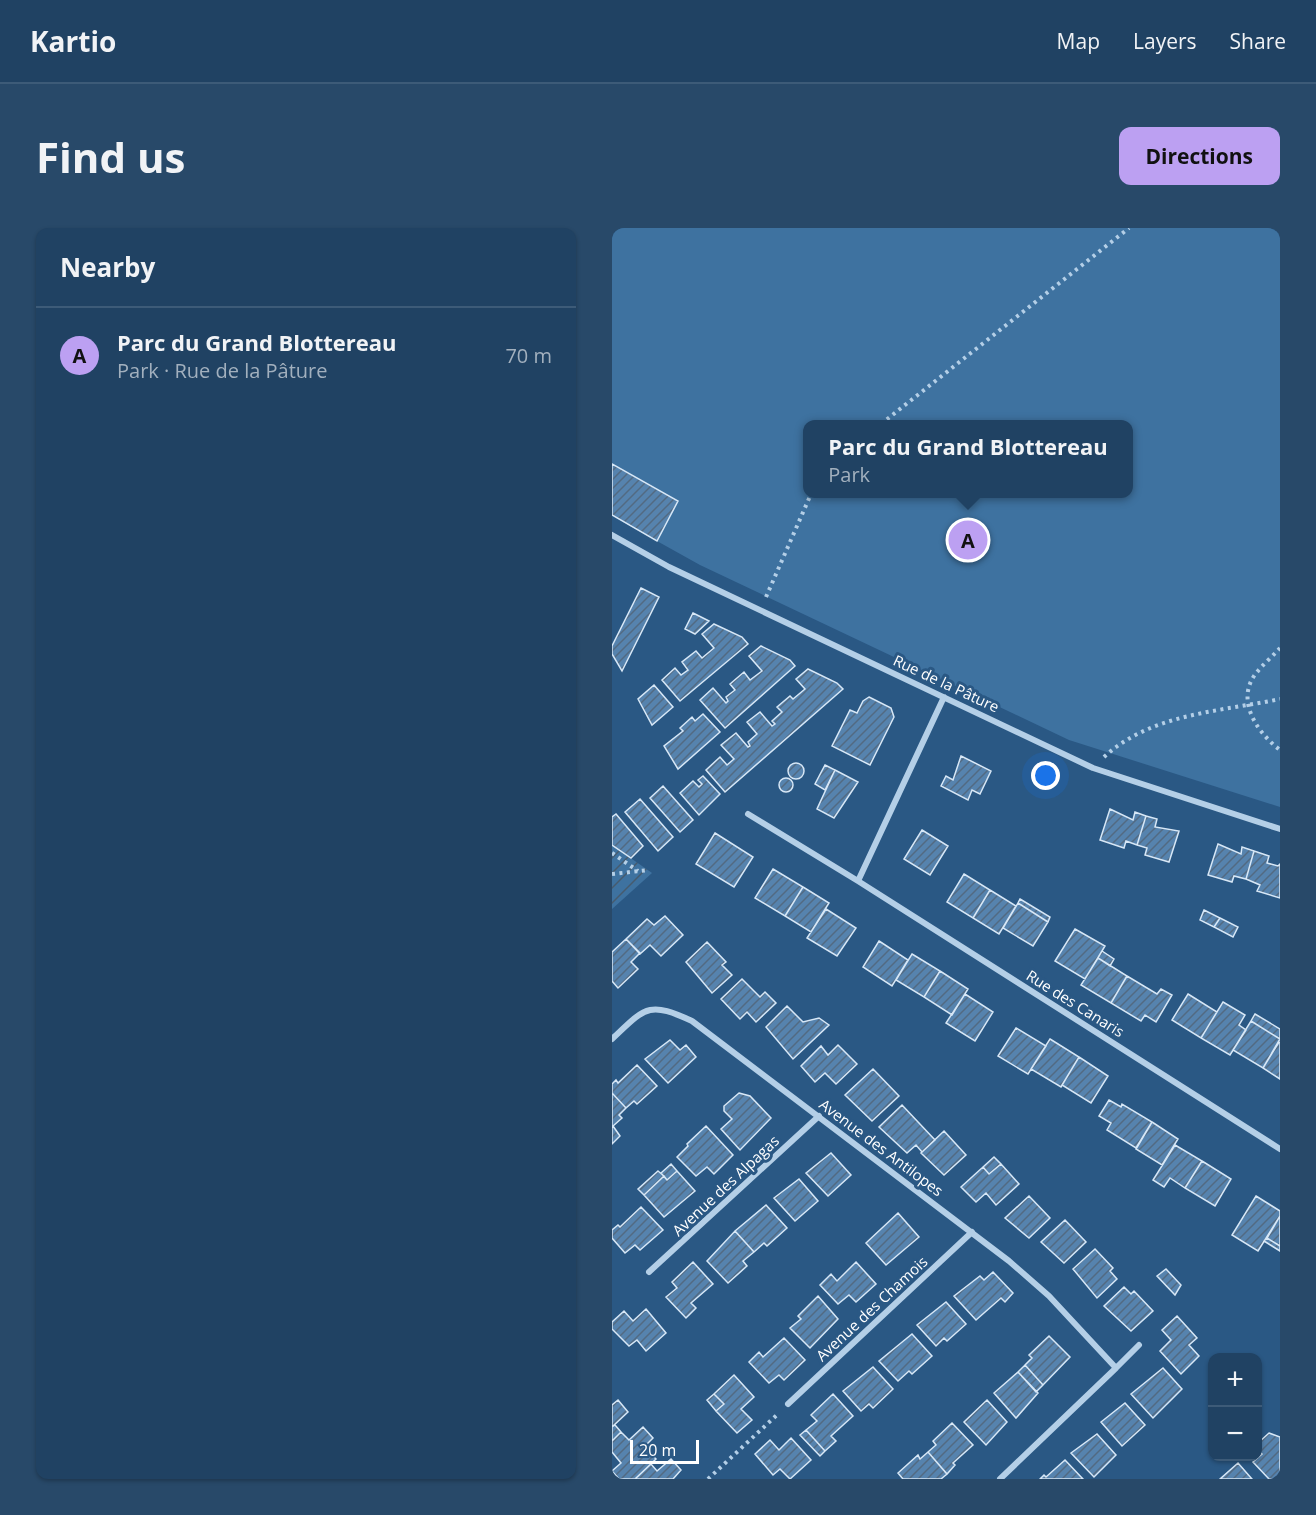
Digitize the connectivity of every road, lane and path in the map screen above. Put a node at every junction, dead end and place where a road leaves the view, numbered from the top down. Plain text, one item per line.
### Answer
1 (1129, 228) edge
2 (886, 420) edge
3 (809, 498) edge
4 (612, 534) edge
5 (760, 610) junction
6 (1280, 648) edge
7 (944, 697) junction
8 (1280, 699) edge
9 (1248, 706) junction
10 (1280, 750) edge
11 (1093, 768) junction
12 (748, 814) dead end
13 (1280, 829) edge
14 (612, 853) edge
15 (649, 870) dead end
16 (638, 871) junction
17 (612, 874) edge
18 (858, 880) junction
19 (612, 1039) edge
20 (819, 1116) junction
21 (1280, 1149) edge
22 (972, 1232) junction
23 (649, 1272) dead end
24 (1139, 1345) dead end
25 (1116, 1368) junction
26 (788, 1404) joint
27 (708, 1479) edge
28 (1000, 1479) edge

1 - 2 path
3 - 5 path
4 - 5 street, Rue de la Pâture
5 - 7 street, Rue de la Pâture
6 - 9 path
7 - 11 street, Rue de la Pâture
7 - 18 street
8 - 9 path
9 - 10 path
9 - 11 path
11 - 13 street, Rue de la Pâture
12 - 18 street, Rue des Canaris
14 - 16 path
15 - 16 path
16 - 17 path
18 - 21 street, Rue des Canaris
19 - 20 street, Avenue des Antilopes
20 - 22 street, Avenue des Antilopes
20 - 23 street, Avenue des Alpagas
22 - 25 street, Avenue des Antilopes
22 - 26 street, Avenue des Chamois
24 - 25 street
25 - 28 street
26 - 27 path

